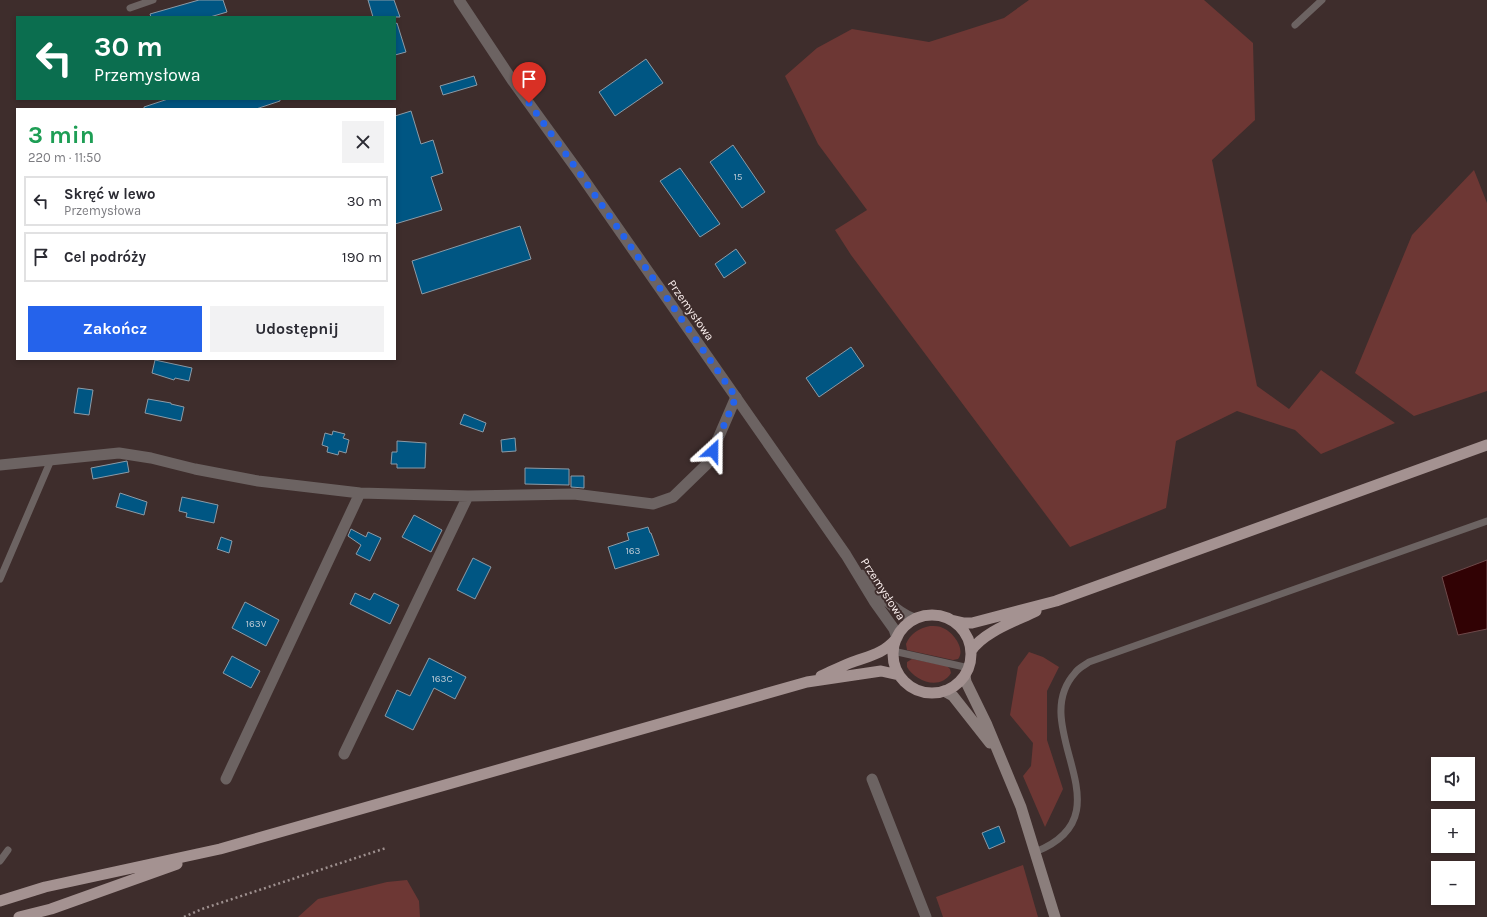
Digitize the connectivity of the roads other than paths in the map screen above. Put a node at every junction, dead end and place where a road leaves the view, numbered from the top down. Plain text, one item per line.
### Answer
1 (154, 0) edge
2 (459, 0) edge
3 (1322, 0) edge
4 (130, 8) dead end
5 (1295, 25) dead end
6 (736, 397) junction
7 (1487, 445) edge
8 (51, 460) junction
9 (0, 465) edge
10 (360, 493) junction
11 (468, 496) junction
12 (1487, 521) edge
13 (846, 555) junction
14 (0, 579) edge
15 (1056, 601) junction
16 (914, 619) junction
17 (952, 620) junction
18 (896, 638) junction
19 (893, 651) junction
20 (971, 651) junction
21 (967, 672) junction
22 (899, 675) junction
23 (807, 682) junction
24 (944, 691) junction
25 (997, 751) junction
26 (344, 754) dead end
27 (226, 779) dead end
28 (872, 779) dead end
29 (220, 848) junction
30 (8, 850) dead end
31 (1035, 852) junction
32 (0, 861) edge
33 (0, 901) edge
34 (19, 917) edge
35 (926, 917) edge
36 (1055, 917) edge

1 - 4 lane
2 - 6 street, Przemysłowa
3 - 5 lane
6 - 11 street
6 - 13 street, Przemysłowa
7 - 15 main road
8 - 9 street
8 - 10 street
8 - 14 lane
10 - 11 street
10 - 27 street
11 - 26 street
12 - 31 lane
13 - 16 street, Przemysłowa
13 - 18 street, Przemysłowa
15 - 17 main road
15 - 20 main road
16 - 17 main road
16 - 18 main road
17 - 20 main road
18 - 19 main road
18 - 23 main road
19 - 21 lane
19 - 22 main road
20 - 21 main road
21 - 24 main road
21 - 25 main road
22 - 23 main road
22 - 24 main road
23 - 29 main road
24 - 25 main road
25 - 31 main road
28 - 35 street
29 - 33 main road
29 - 34 main road
30 - 32 lane
31 - 36 main road

